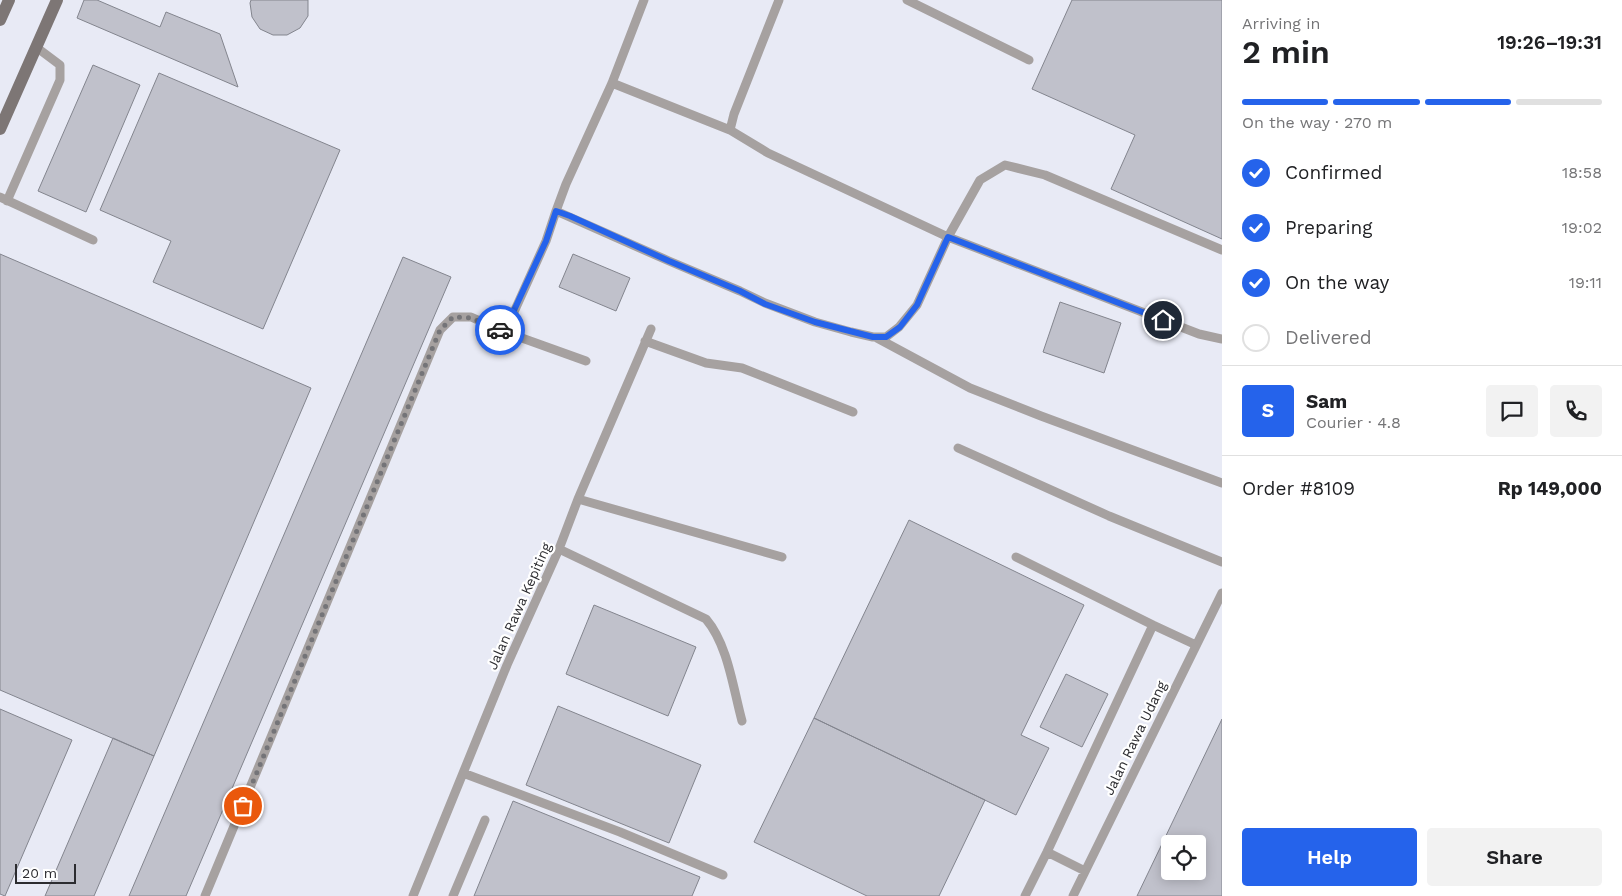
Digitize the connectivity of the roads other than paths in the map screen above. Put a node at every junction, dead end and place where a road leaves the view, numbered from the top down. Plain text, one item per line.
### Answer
1 (9, 0) edge
2 (56, 0) edge
3 (644, 0) edge
4 (779, 0) edge
5 (906, 0) edge
6 (0, 20) edge
7 (36, 47) junction
8 (1029, 60) dead end
9 (612, 83) junction
10 (0, 129) edge
11 (730, 130) junction
12 (4, 199) edge
13 (556, 211) junction
14 (948, 237) junction
15 (93, 240) dead end
16 (1222, 250) edge
17 (651, 329) dead end
18 (504, 332) junction
19 (874, 336) junction
20 (1222, 339) edge
21 (645, 341) junction
22 (586, 361) dead end
23 (853, 412) dead end
24 (958, 448) dead end
25 (1222, 483) edge
26 (578, 499) junction
27 (559, 548) junction
28 (782, 557) dead end
29 (1016, 557) dead end
30 (1222, 562) edge
31 (1222, 593) edge
32 (1153, 626) junction
33 (1196, 645) junction
34 (742, 720) dead end
35 (463, 773) junction
36 (485, 820) dead end
37 (1047, 852) junction
38 (1085, 872) junction
39 (723, 875) dead end
40 (206, 896) edge
41 (413, 896) edge
42 (453, 896) edge
43 (1025, 896) edge
44 (1073, 896) edge

1 - 6 street
2 - 7 street
3 - 9 lane
4 - 11 lane
5 - 8 lane
7 - 10 street
7 - 12 lane
9 - 11 lane
9 - 13 lane
11 - 14 lane
12 - 15 lane
13 - 18 lane
13 - 19 lane
14 - 16 lane
14 - 19 lane
14 - 20 lane
17 - 21 lane, Jalan Rawa Kepiting
18 - 22 lane
18 - 40 lane
19 - 25 lane
21 - 23 lane
21 - 26 lane, Jalan Rawa Kepiting
24 - 30 lane
26 - 27 lane, Jalan Rawa Kepiting
26 - 28 lane
27 - 34 lane
27 - 35 lane, Jalan Rawa Kepiting
29 - 32 lane
31 - 33 lane, Jalan Rawa Udang
32 - 33 lane
32 - 37 lane
33 - 38 lane, Jalan Rawa Udang
35 - 39 lane
35 - 41 lane, Jalan Rawa Kepiting
36 - 42 lane
37 - 38 lane
37 - 43 lane
38 - 44 lane, Jalan Rawa Udang

